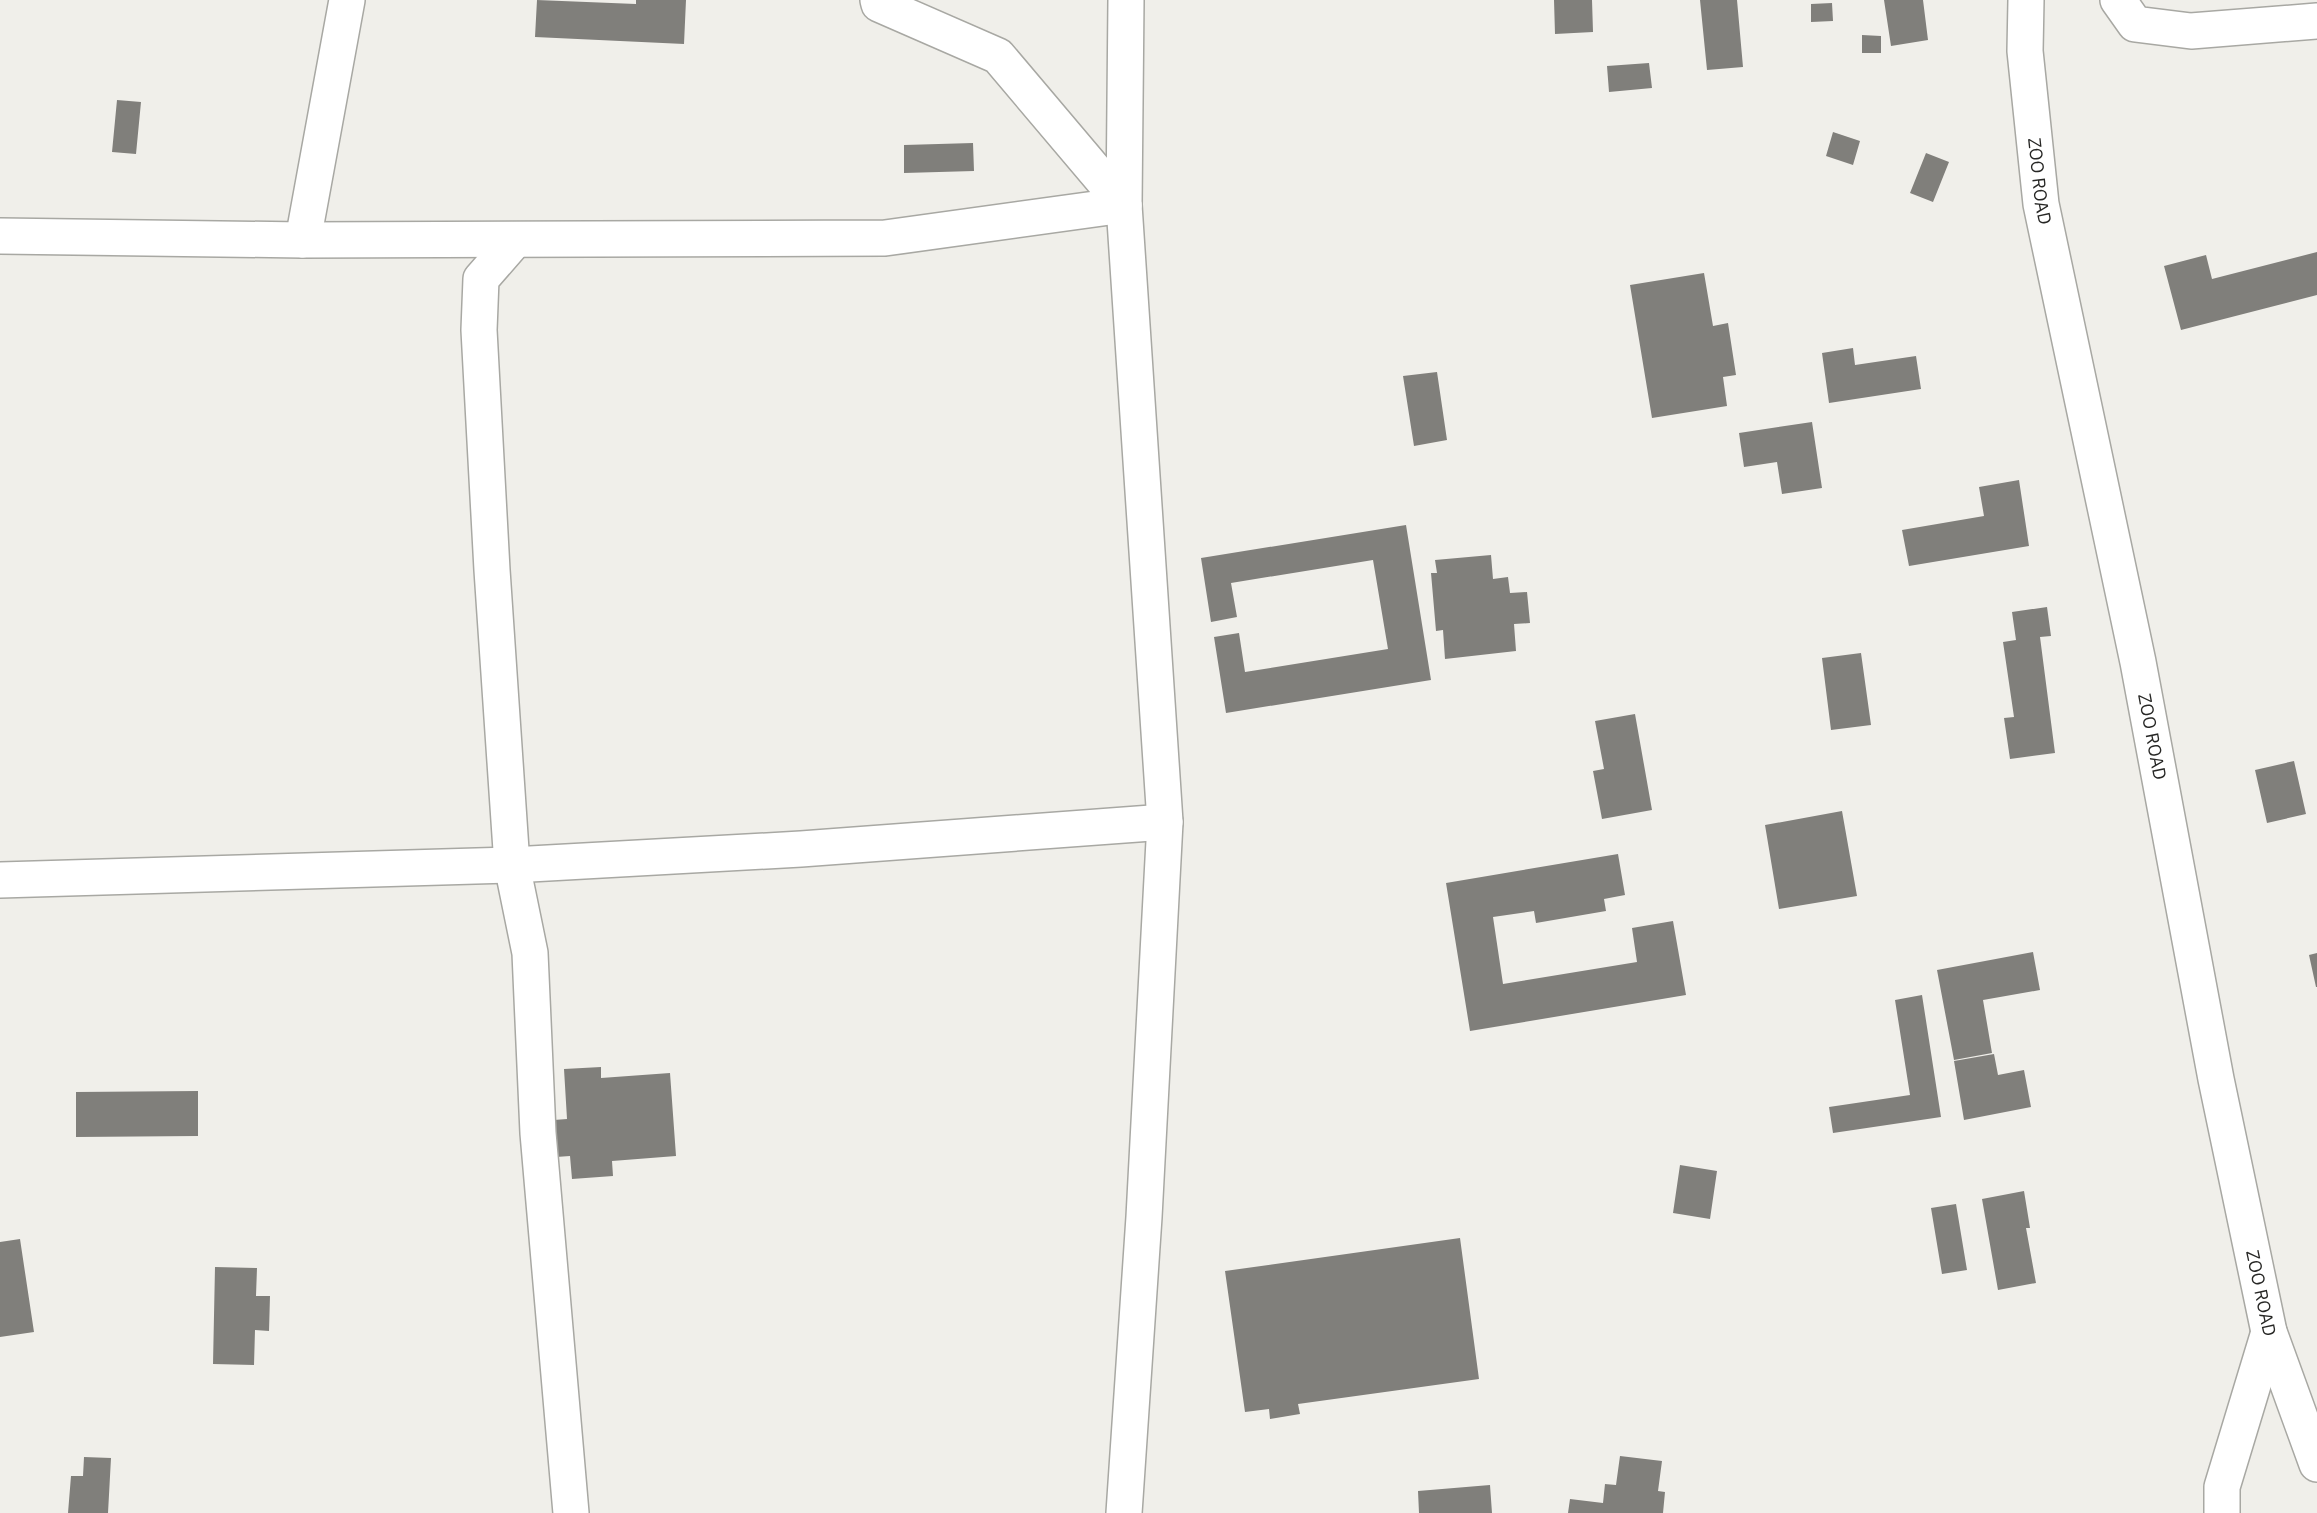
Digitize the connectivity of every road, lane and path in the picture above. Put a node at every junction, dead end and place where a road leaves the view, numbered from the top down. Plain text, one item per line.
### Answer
1 (347, 0) edge
2 (878, 0) edge
3 (1126, 0) edge
4 (2026, 0) edge
5 (2118, 0) edge
6 (2317, 21) edge
7 (1124, 205) junction
8 (0, 236) edge
9 (303, 240) junction
10 (515, 240) junction
11 (1165, 822) junction
12 (512, 865) junction
13 (0, 880) edge
14 (2269, 1332) junction
15 (2317, 1464) edge
16 (571, 1513) edge
17 (1124, 1513) edge
18 (2222, 1513) edge

1 - 9 street
2 - 7 street
3 - 7 street
4 - 14 street, ZOO ROAD
5 - 6 street
7 - 10 street
7 - 11 street
8 - 9 street
9 - 10 street
10 - 12 street
11 - 12 street
11 - 17 street
12 - 13 street
12 - 16 street
14 - 15 street, ZOO ROAD
14 - 18 street

